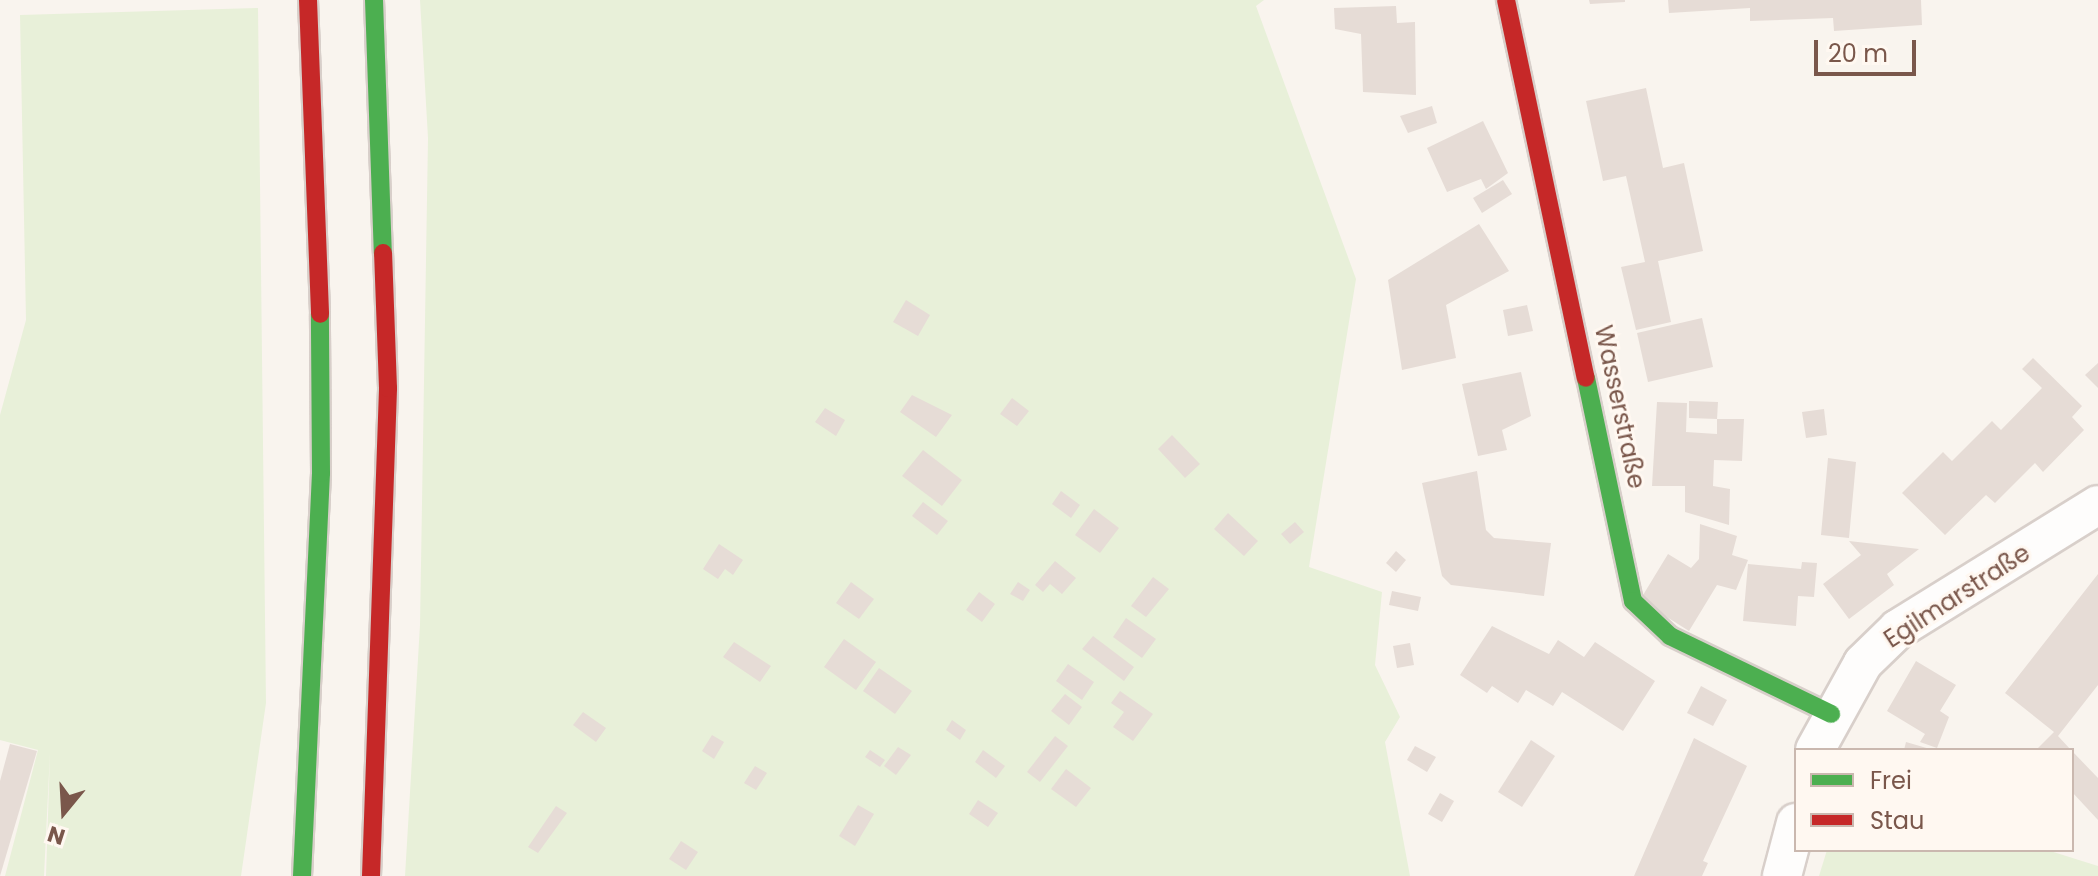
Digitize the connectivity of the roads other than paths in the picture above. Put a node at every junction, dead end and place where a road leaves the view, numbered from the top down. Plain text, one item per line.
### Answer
1 (308, 0) edge
2 (374, 0) edge
3 (1506, 0) edge
4 (2098, 505) edge
5 (1831, 714) junction
6 (1816, 748) edge
7 (1794, 831) edge
8 (302, 876) edge
9 (371, 876) edge
10 (1782, 876) edge

1 - 8 main road
2 - 9 main road
3 - 5 main road, Wasserstraße
4 - 5 street, Egilmarstraße
5 - 6 street, Egilmarstraße
7 - 10 street

